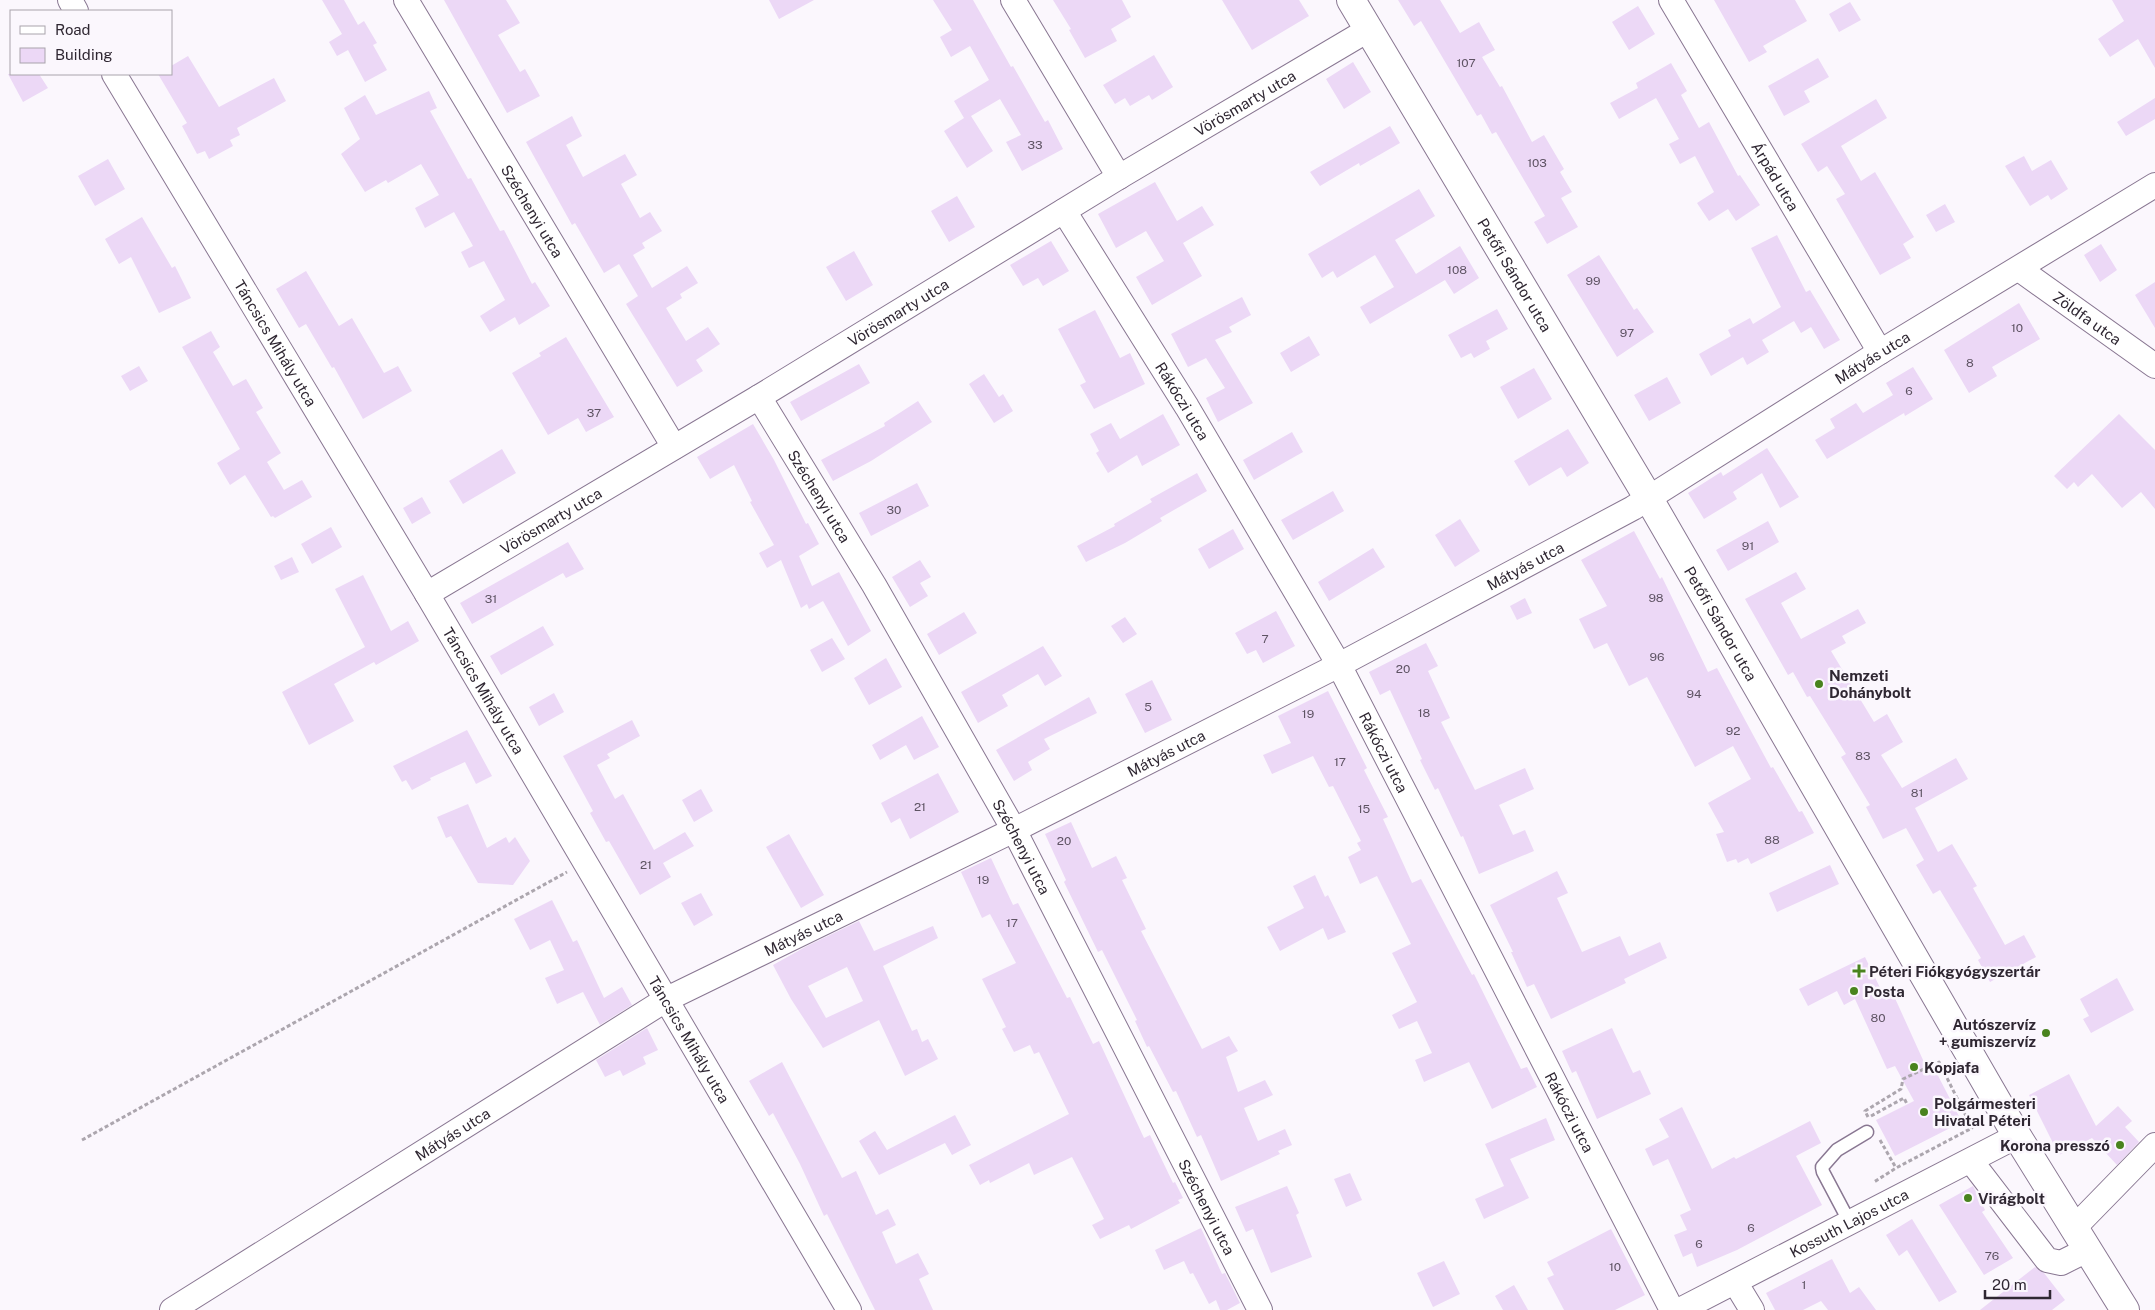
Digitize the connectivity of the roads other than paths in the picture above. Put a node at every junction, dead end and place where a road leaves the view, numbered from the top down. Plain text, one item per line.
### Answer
1 (406, 0) edge
2 (1013, 0) edge
3 (1671, 0) edge
4 (1353, 1) edge
5 (1368, 30) junction
6 (115, 75) edge
7 (1119, 177) junction
8 (2155, 185) edge
9 (1064, 210) junction
10 (2019, 269) junction
11 (1880, 352) junction
12 (2155, 366) edge
13 (759, 397) junction
14 (674, 447) junction
15 (1648, 499) junction
16 (427, 594) junction
17 (1340, 665) junction
18 (1014, 830) junction
19 (667, 999) junction
20 (1867, 1132) dead end
21 (2017, 1136) junction
22 (2155, 1145) edge
23 (1971, 1161) junction
24 (1850, 1223) junction
25 (2080, 1239) junction
26 (1735, 1282) junction
27 (172, 1310) edge
28 (849, 1310) edge
29 (1260, 1310) edge
30 (1672, 1310) edge
31 (1680, 1310) edge
32 (1752, 1310) edge
33 (2125, 1310) edge

1 - 14 street, Széchenyi utca
2 - 7 street
3 - 11 street, Árpád utca
4 - 5 main road, Petőfi Sándor utca
5 - 7 street, Vörösmarty utca
5 - 15 main road, Petőfi Sándor utca
6 - 16 street, Táncsics Mihály utca
7 - 9 street, Vörösmarty utca
8 - 10 street, Mátyás utca
9 - 13 street, Vörösmarty utca
9 - 17 street, Rákóczi utca
10 - 11 street, Mátyás utca
10 - 12 street, Zöldfa utca
11 - 15 street, Mátyás utca
13 - 14 street, Vörösmarty utca
13 - 18 street, Széchenyi utca
14 - 16 street, Vörösmarty utca
15 - 17 street, Mátyás utca
15 - 21 main road, Petőfi Sándor utca
16 - 19 street, Táncsics Mihály utca
17 - 18 street, Mátyás utca
17 - 30 street, Rákóczi utca
18 - 19 street, Mátyás utca
18 - 29 street, Széchenyi utca
19 - 27 street, Mátyás utca
19 - 28 street, Táncsics Mihály utca
20 - 24 lane
21 - 23 street, Kossuth Lajos utca
21 - 25 main road, Petőfi Sándor utca
22 - 25 street
23 - 24 street, Kossuth Lajos utca
23 - 25 street
24 - 26 street, Kossuth Lajos utca
25 - 33 main road, Petőfi Sándor utca
26 - 31 street, Kossuth Lajos utca
26 - 32 street

